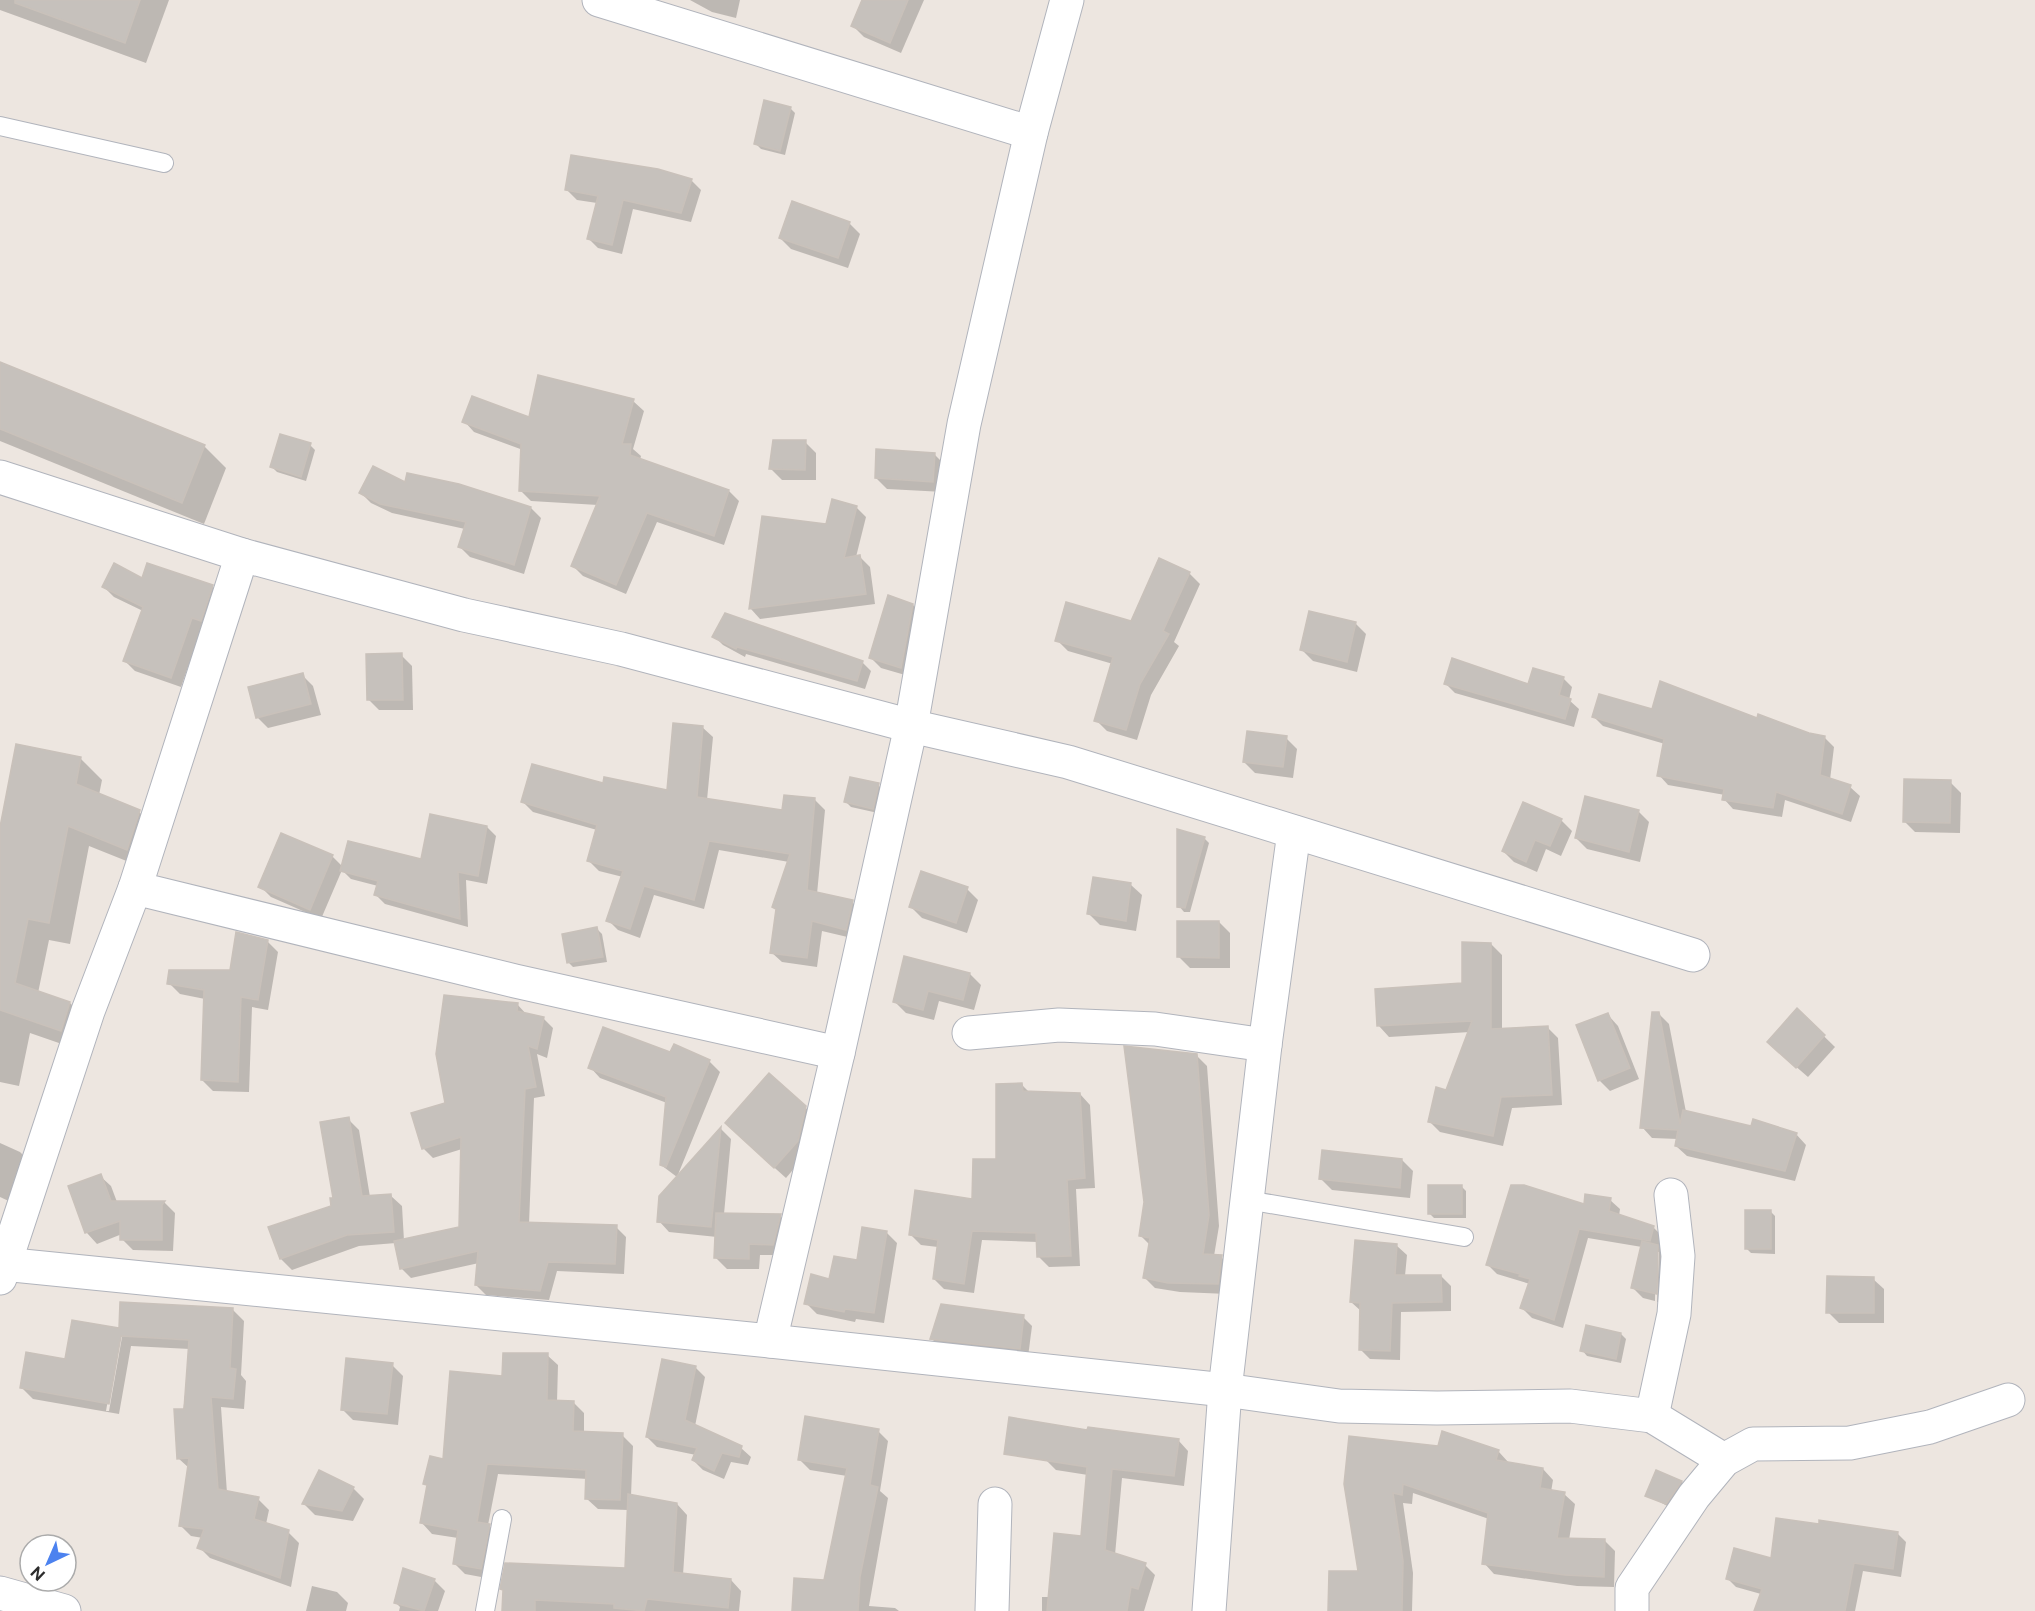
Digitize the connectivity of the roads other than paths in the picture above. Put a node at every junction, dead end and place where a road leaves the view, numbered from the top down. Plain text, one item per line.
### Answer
1 (599, 0) edge
2 (1067, 0) edge
3 (0, 126) edge
4 (1031, 133) junction
5 (164, 163) dead end
6 (0, 477) edge
7 (242, 555) junction
8 (911, 726) junction
9 (1294, 832) junction
10 (135, 888) junction
11 (1693, 955) dead end
12 (969, 1033) dead end
13 (1265, 1045) junction
14 (838, 1053) junction
15 (1671, 1195) dead end
16 (1247, 1200) junction
17 (1464, 1237) dead end
18 (2, 1271) edge
19 (770, 1341) junction
20 (1225, 1390) junction
21 (2008, 1400) dead end
22 (1652, 1416) junction
23 (1724, 1460) junction
24 (995, 1504) dead end
25 (502, 1519) dead end
26 (0, 1593) edge
27 (64, 1611) edge
28 (485, 1611) edge
29 (992, 1611) edge
30 (1209, 1611) edge
31 (1632, 1611) edge

1 - 4 street
2 - 4 street
3 - 5 lane
4 - 8 street
6 - 7 street
7 - 8 street
7 - 10 street
8 - 9 street
8 - 14 street
9 - 11 street
9 - 13 street
10 - 14 street
10 - 18 street
12 - 13 street
13 - 16 street
14 - 19 street
15 - 22 street
16 - 17 lane
16 - 20 street
18 - 19 street
19 - 20 street
20 - 22 street
20 - 30 street
21 - 23 street
22 - 23 street
23 - 31 street
24 - 29 street
25 - 28 lane
26 - 27 street

